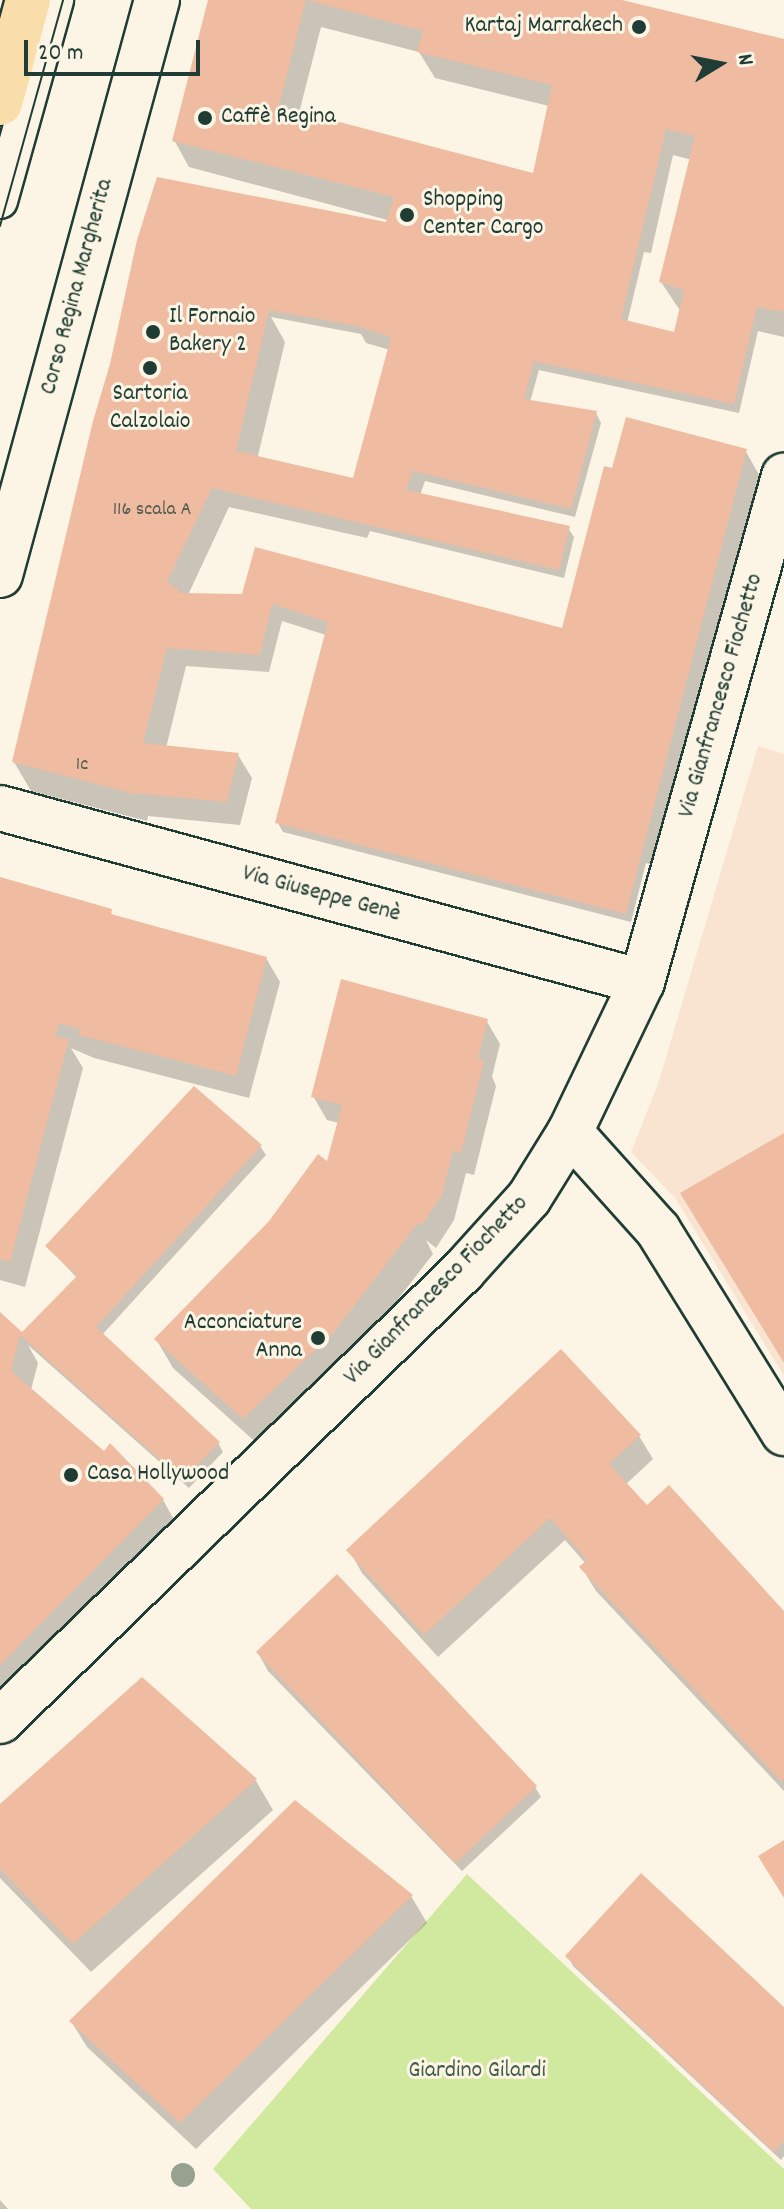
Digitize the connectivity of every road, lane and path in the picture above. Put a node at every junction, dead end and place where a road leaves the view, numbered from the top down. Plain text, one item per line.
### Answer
1 (28, 0) edge
2 (56, 0) edge
3 (157, 0) edge
4 (0, 103) edge
5 (0, 201) edge
6 (784, 476) edge
7 (0, 575) edge
8 (0, 808) edge
9 (642, 982) junction
10 (570, 1132) junction
11 (784, 1433) edge
12 (0, 1721) edge

1 - 4 main road
2 - 5 lane
3 - 7 street, Corso Regina Margherita
6 - 9 street, Via Gianfrancesco Fiochetto
8 - 9 street, Via Giuseppe Genè
9 - 10 street, Via Gianfrancesco Fiochetto
10 - 11 street
10 - 12 street, Via Gianfrancesco Fiochetto

